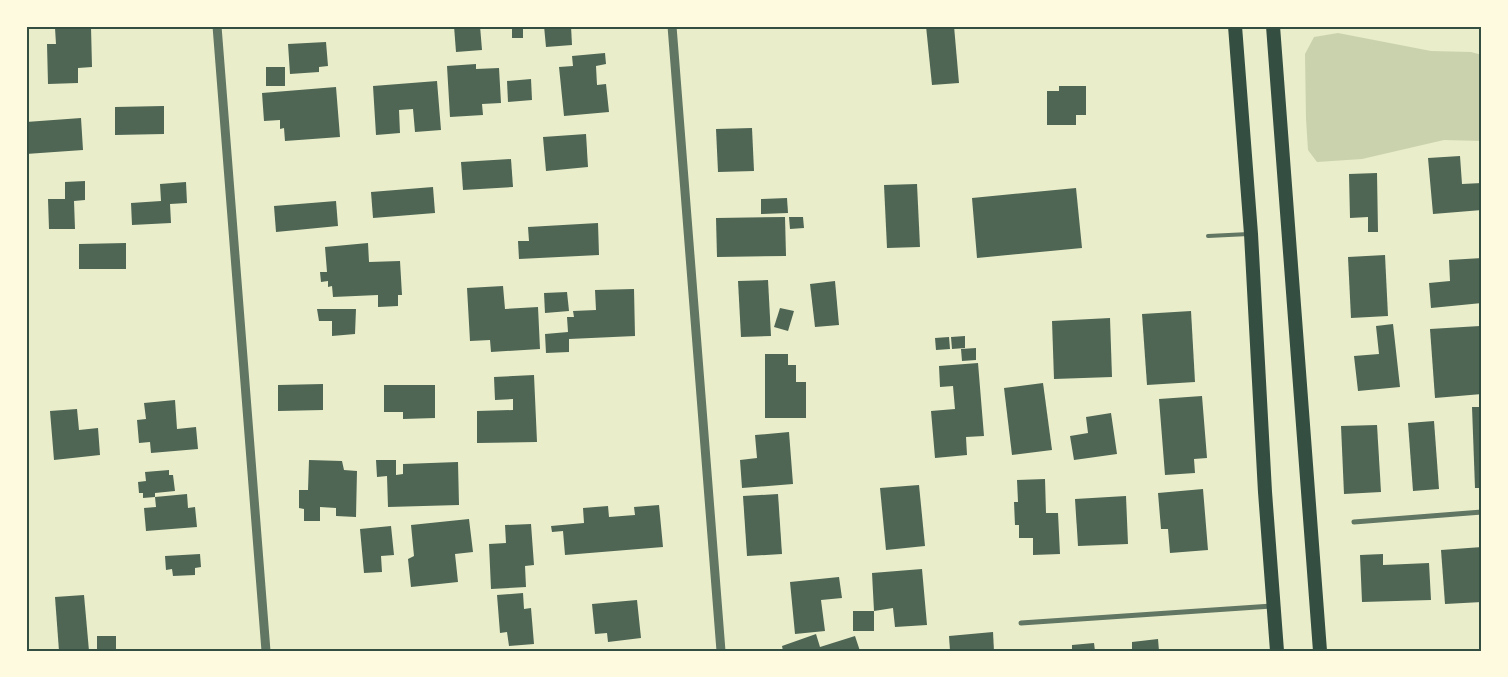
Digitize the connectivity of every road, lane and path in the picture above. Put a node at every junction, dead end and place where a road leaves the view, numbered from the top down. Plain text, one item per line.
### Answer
1 (218, 26) edge
2 (672, 26) edge
3 (1235, 26) edge
4 (1273, 26) edge
5 (1251, 234) junction
6 (1208, 236) dead end
7 (1482, 512) edge
8 (1354, 522) dead end
9 (1274, 606) junction
10 (1021, 623) dead end
11 (266, 651) edge
12 (721, 651) edge
13 (1277, 651) edge
14 (1320, 651) edge

1 - 11 street
2 - 12 street
3 - 5 highway
4 - 14 highway
5 - 6 lane
5 - 9 highway
7 - 8 street
9 - 10 street
9 - 13 highway

